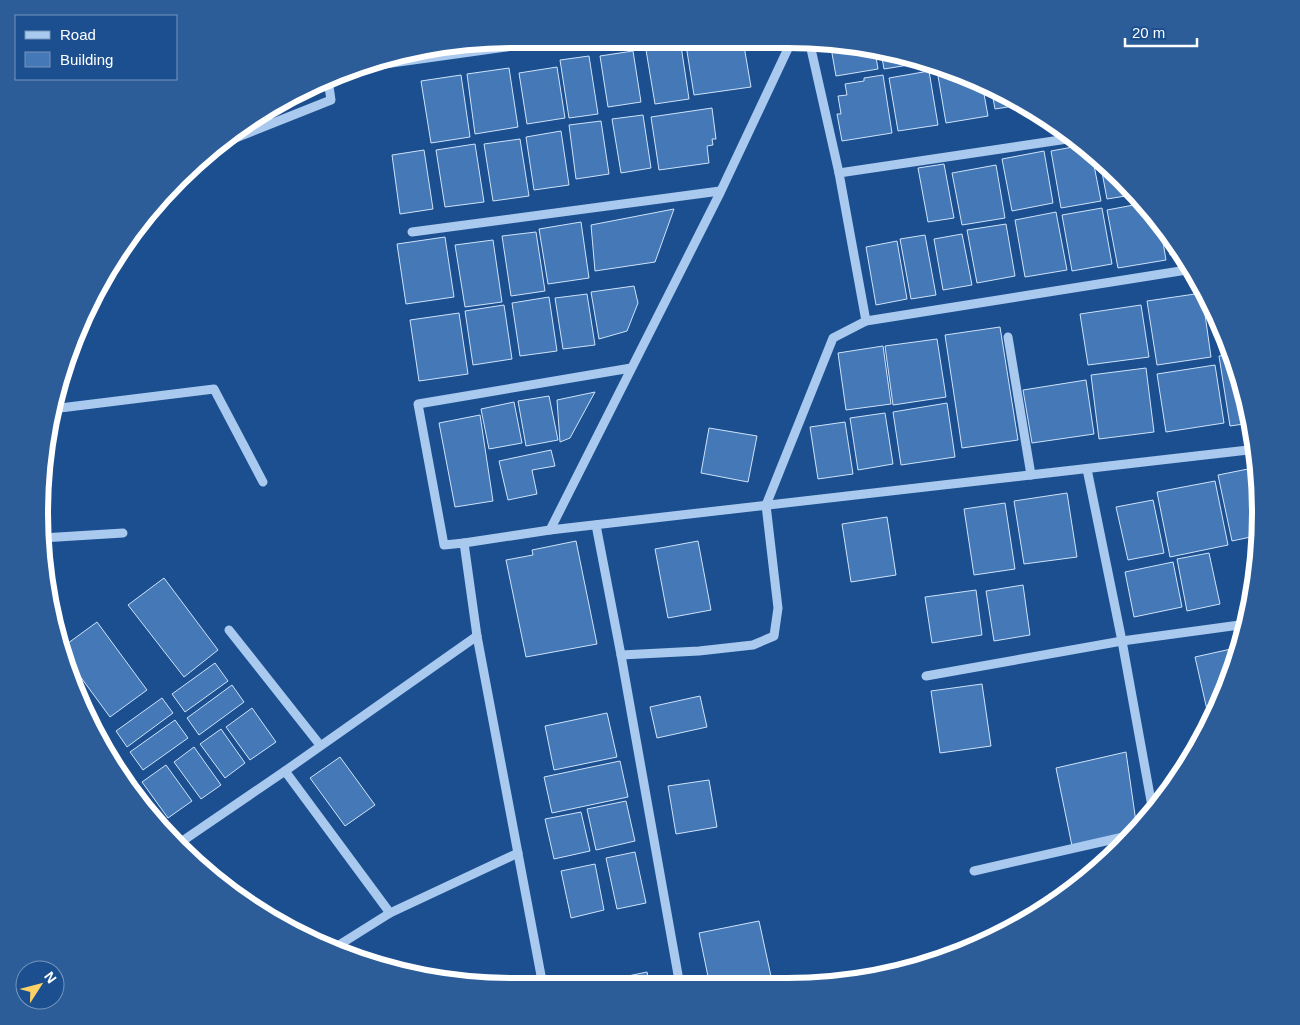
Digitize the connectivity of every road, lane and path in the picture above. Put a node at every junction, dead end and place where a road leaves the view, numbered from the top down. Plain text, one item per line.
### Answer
1 (499, 48) edge
2 (788, 48) edge
3 (811, 48) edge
4 (392, 63) edge
5 (329, 86) edge
6 (239, 137) edge
7 (1065, 139) edge
8 (839, 173) junction
9 (720, 191) junction
10 (412, 232) dead end
11 (1184, 270) edge
12 (866, 321) junction
13 (1008, 338) dead end
14 (631, 368) junction
15 (59, 408) edge
16 (1249, 450) edge
17 (1087, 468) junction
18 (1031, 475) junction
19 (263, 482) dead end
20 (766, 506) junction
21 (596, 525) junction
22 (550, 530) junction
23 (123, 533) dead end
24 (48, 538) edge
25 (464, 543) junction
26 (1239, 625) edge
27 (229, 630) dead end
28 (477, 636) junction
29 (1122, 641) junction
30 (621, 655) junction
31 (926, 676) dead end
32 (320, 745) junction
33 (285, 771) junction
34 (1151, 802) edge
35 (1119, 838) edge
36 (183, 840) edge
37 (518, 853) junction
38 (974, 871) dead end
39 (390, 913) junction
40 (340, 944) edge
41 (541, 978) edge
42 (679, 978) edge

1 - 4 street
2 - 9 street
3 - 8 street
5 - 6 street
7 - 8 street
8 - 12 street
9 - 10 street
9 - 14 street
11 - 12 street
12 - 20 street
13 - 18 street
14 - 22 street
14 - 25 street
15 - 19 street
16 - 17 street
17 - 18 street
17 - 29 street
18 - 20 street
20 - 21 street
20 - 30 street
21 - 22 street
21 - 30 street
22 - 25 street
23 - 24 street
25 - 28 street
26 - 29 street
27 - 32 street
28 - 32 street
28 - 37 street
29 - 31 street
29 - 34 street
30 - 42 street
32 - 33 street
33 - 36 street
33 - 39 street
35 - 38 street
37 - 39 street
37 - 41 street
39 - 40 street

